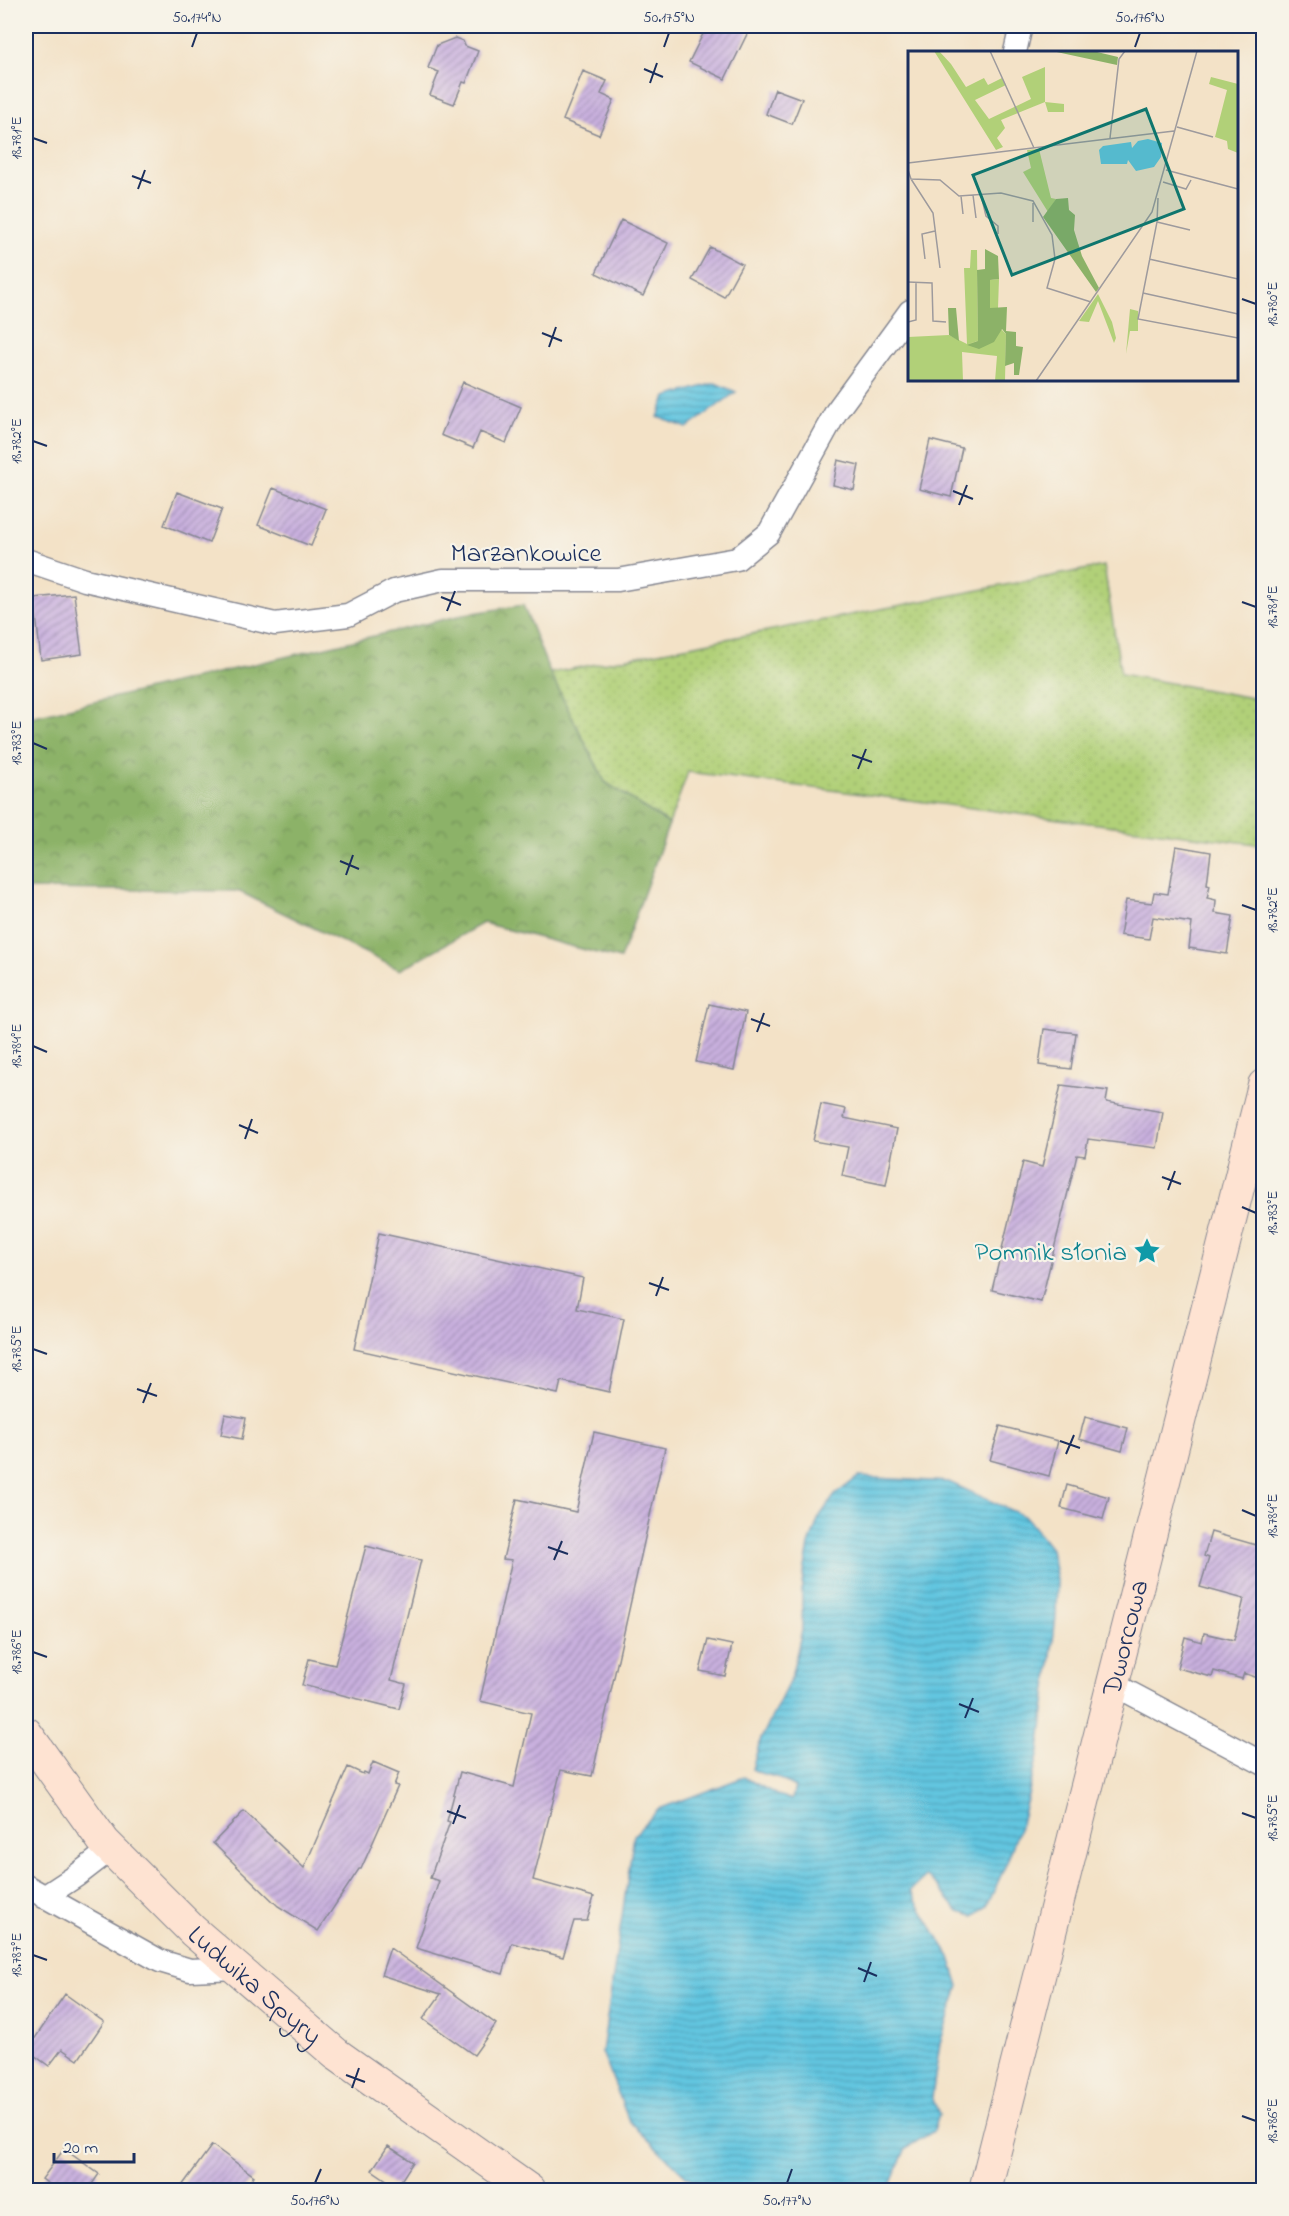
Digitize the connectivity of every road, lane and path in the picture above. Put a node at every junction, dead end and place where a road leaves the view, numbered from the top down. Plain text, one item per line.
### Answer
1 (1021, 26) edge
2 (1016, 51) edge
3 (908, 313) edge
4 (26, 560) edge
5 (1263, 1085) edge
6 (1113, 1684) junction
7 (26, 1733) edge
8 (1263, 1764) edge
9 (111, 1849) junction
10 (35, 1892) edge
11 (236, 1968) junction
12 (529, 2190) edge
13 (985, 2190) edge

1 - 2 street
3 - 4 street, Marzankowice
5 - 6 street, Dworcowa
6 - 8 street
6 - 13 street, Dworcowa
7 - 9 street, Ludwika Spyry
9 - 10 street
9 - 11 street, Ludwika Spyry
10 - 11 street
11 - 12 street, Ludwika Spyry

